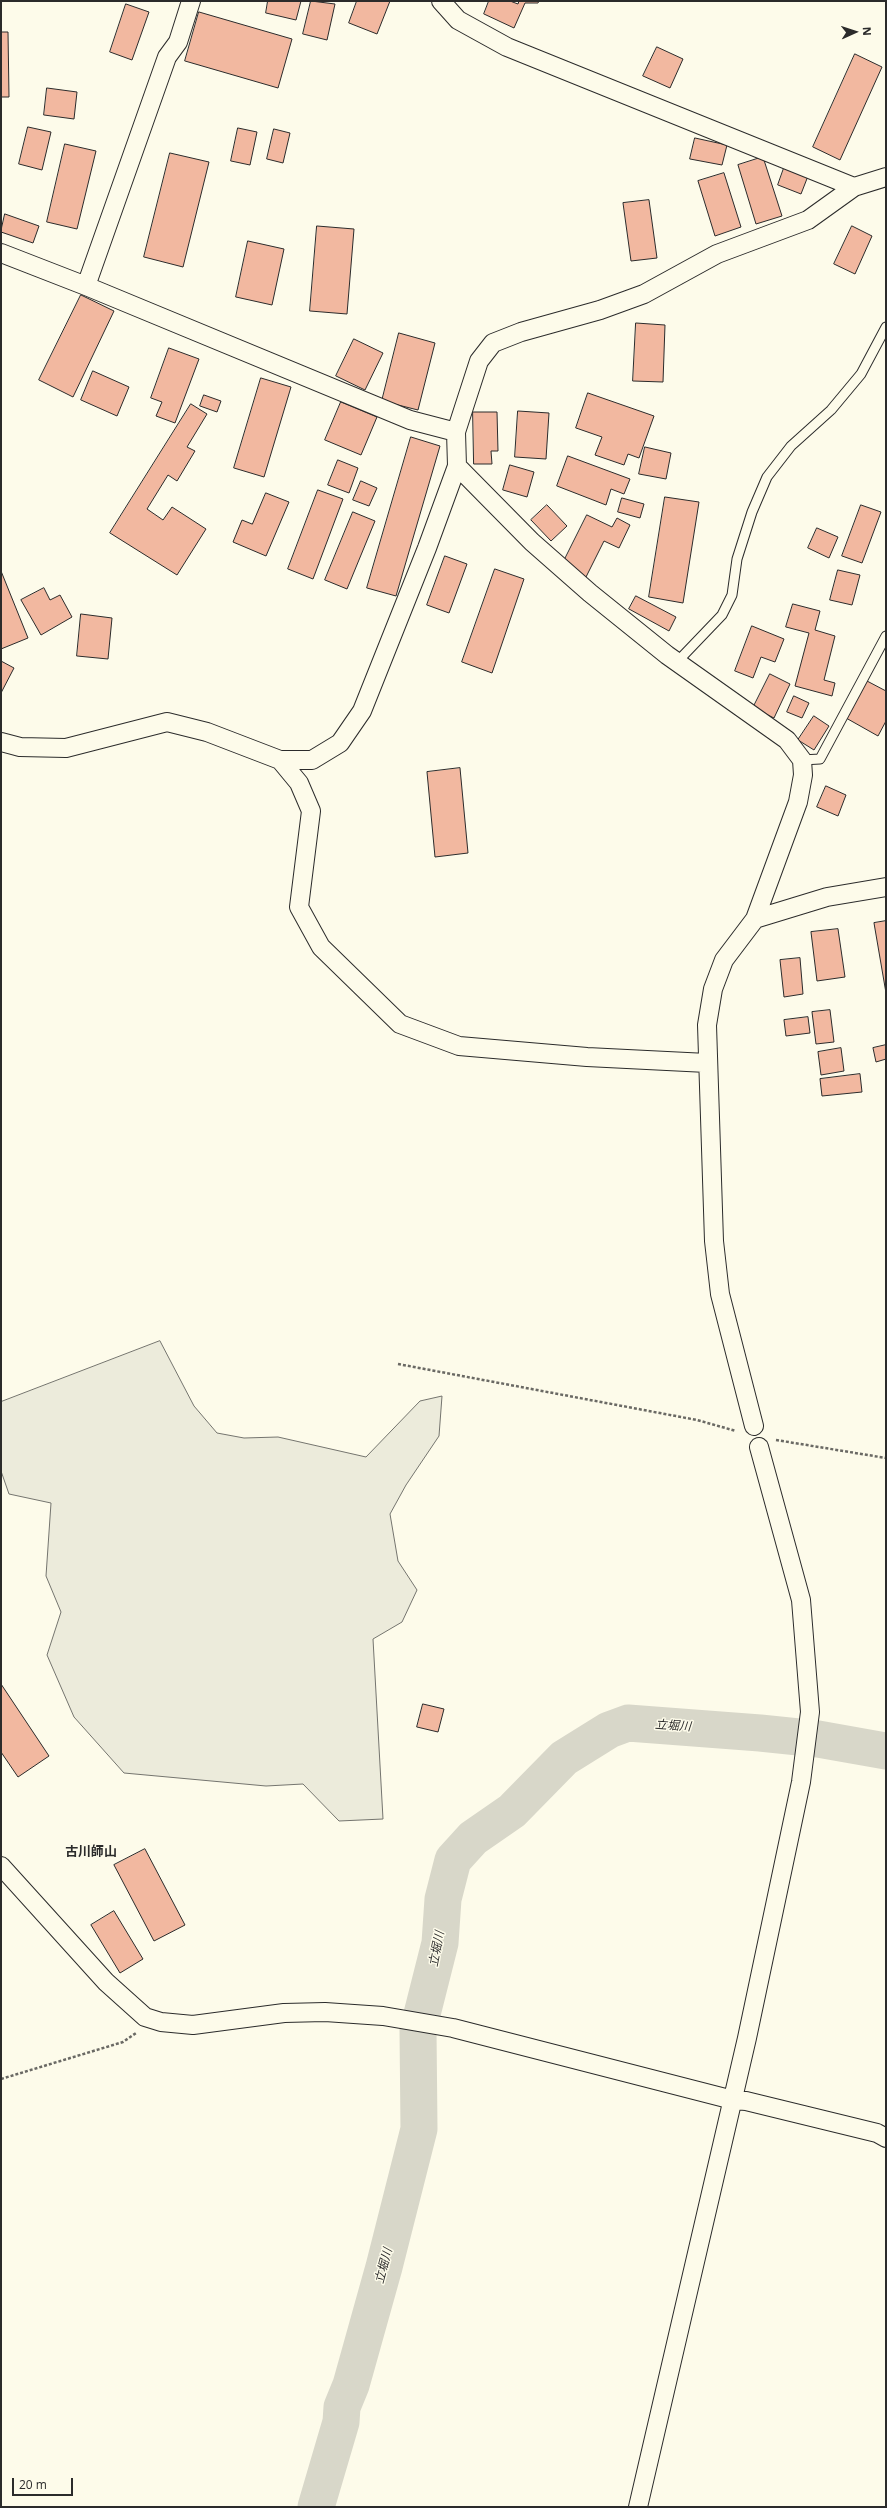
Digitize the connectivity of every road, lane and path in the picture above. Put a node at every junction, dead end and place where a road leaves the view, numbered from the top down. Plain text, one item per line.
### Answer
1 (191, 1) edge
2 (441, 1) edge
3 (886, 178) edge
4 (854, 187) junction
5 (1, 253) edge
6 (86, 286) junction
7 (886, 327) edge
8 (456, 432) junction
9 (457, 466) junction
10 (886, 636) edge
11 (677, 662) junction
12 (1, 742) edge
13 (280, 760) junction
14 (802, 760) junction
15 (886, 887) edge
16 (754, 919) junction
17 (707, 1063) junction
18 (398, 1364) dead end
19 (746, 1429) joint
20 (764, 1443) joint
21 (886, 1458) edge
22 (1, 1866) edge
23 (145, 2017) junction
24 (1, 2079) edge
25 (733, 2100) junction
26 (886, 2138) edge
27 (638, 2507) edge

1 - 6 street
2 - 4 street
3 - 4 street
4 - 8 street
5 - 6 street
6 - 8 street
7 - 11 lane
8 - 9 street
9 - 11 street
9 - 13 street
10 - 14 lane
11 - 14 street
12 - 13 street
13 - 17 street
14 - 16 street
15 - 16 street
16 - 17 street
17 - 19 street
18 - 19 path
20 - 21 path
20 - 25 street
22 - 23 street
23 - 24 path
23 - 25 street
25 - 26 street
25 - 27 street

